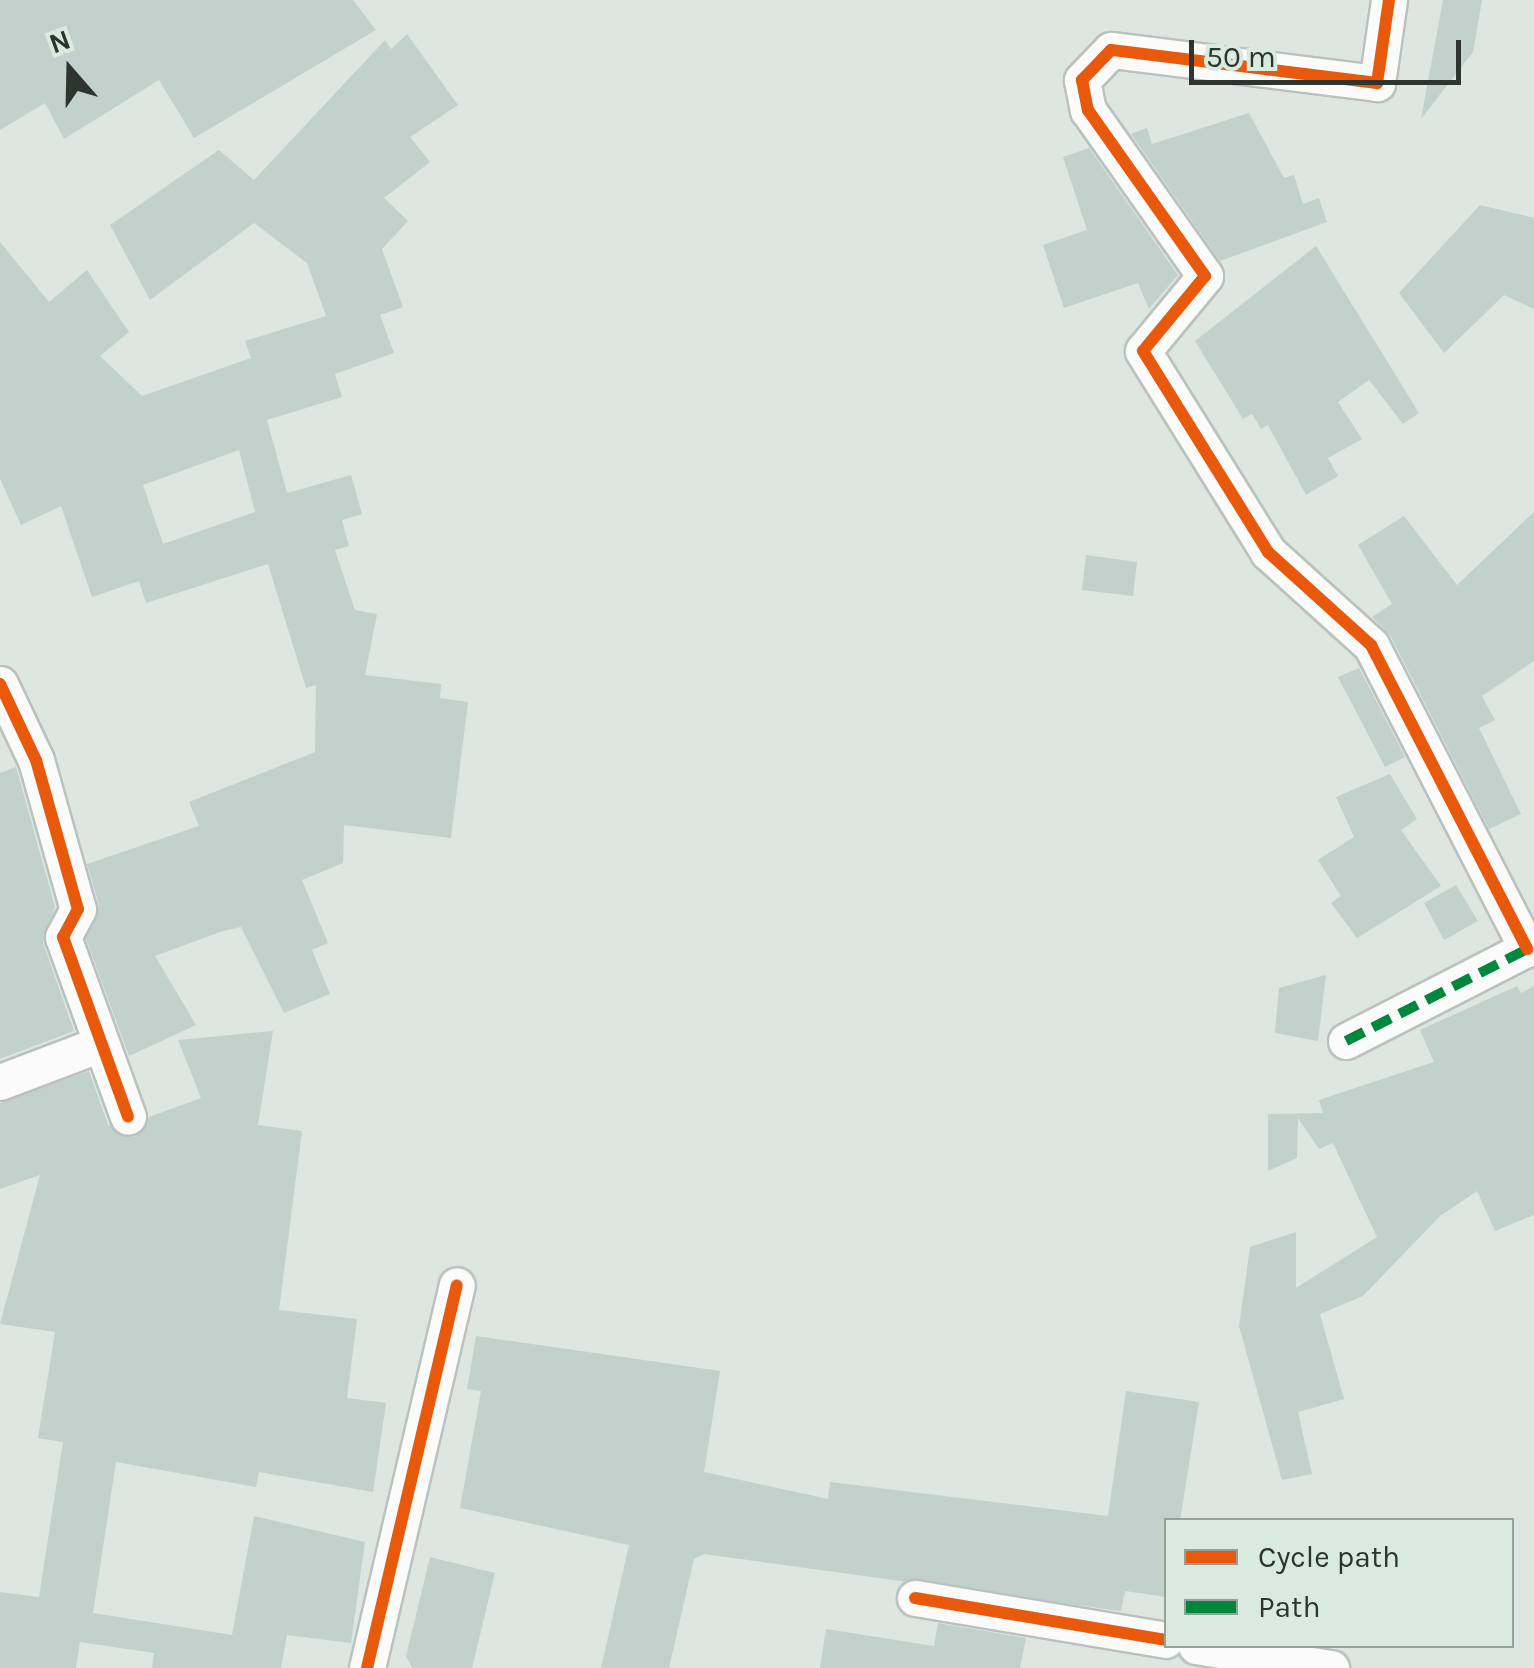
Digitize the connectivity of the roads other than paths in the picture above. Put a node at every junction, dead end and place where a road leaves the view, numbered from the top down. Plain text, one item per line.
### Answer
1 (1390, 0) edge
2 (0, 684) edge
3 (1530, 947) edge
4 (1346, 1042) dead end
5 (96, 1046) junction
6 (0, 1082) edge
7 (128, 1116) dead end
8 (457, 1286) dead end
9 (915, 1598) dead end
10 (1164, 1640) edge
11 (1208, 1648) edge
12 (367, 1668) edge
13 (1331, 1668) edge

1 - 3 street
2 - 5 street
3 - 4 street
5 - 6 street
5 - 7 street
8 - 12 street
9 - 10 street
11 - 13 street

